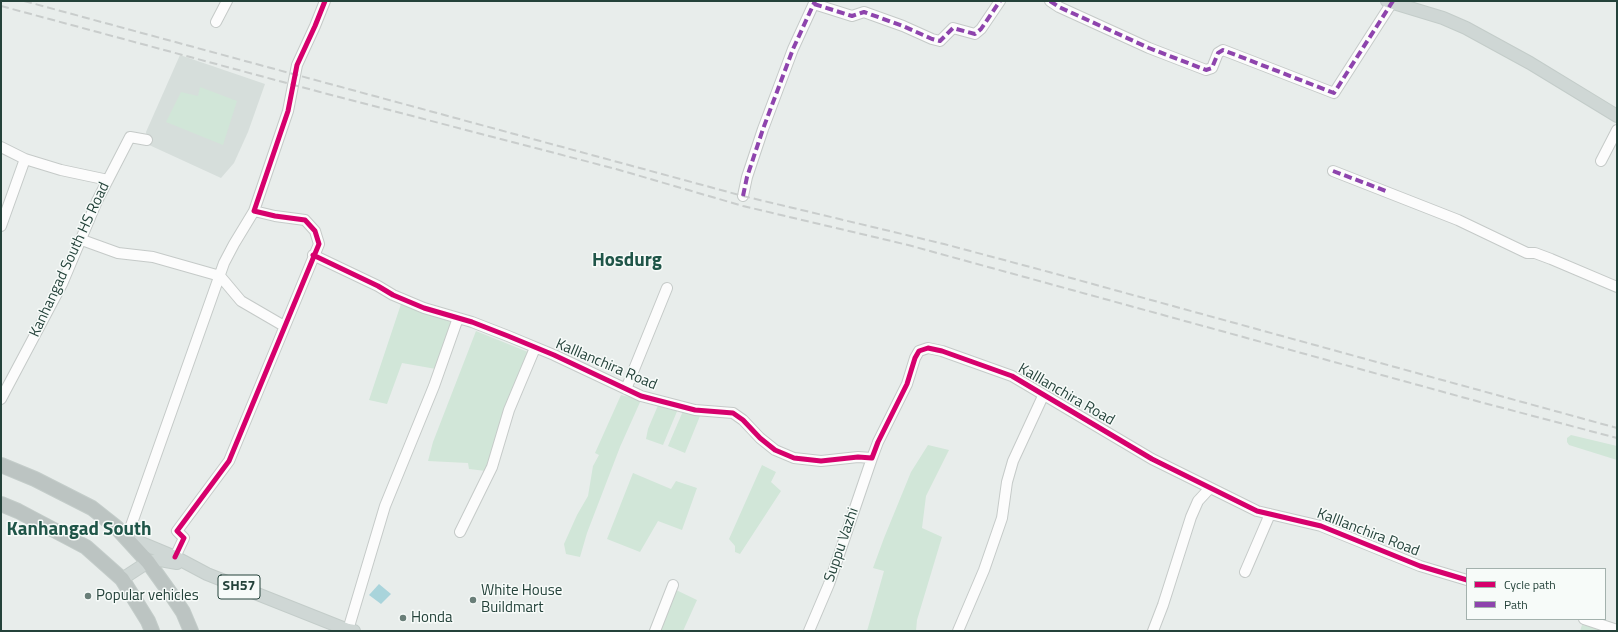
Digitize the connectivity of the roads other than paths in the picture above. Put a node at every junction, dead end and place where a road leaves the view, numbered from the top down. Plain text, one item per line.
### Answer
1 (227, 1) edge
2 (325, 1) edge
3 (1000, 1) edge
4 (1050, 1) edge
5 (815, 2) edge
6 (1390, 2) edge
7 (216, 22) dead end
8 (1617, 116) edge
9 (1617, 130) edge
10 (147, 140) dead end
11 (1, 147) edge
12 (25, 159) junction
13 (1600, 161) dead end
14 (1333, 172) dead end
15 (108, 180) junction
16 (743, 196) dead end
17 (254, 211) junction
18 (1, 226) edge
19 (82, 240) junction
20 (314, 255) junction
21 (220, 276) junction
22 (1617, 287) edge
23 (667, 288) dead end
24 (458, 318) junction
25 (284, 326) junction
26 (535, 348) junction
27 (626, 389) junction
28 (1044, 396) junction
29 (1, 399) edge
30 (872, 458) junction
31 (1, 465) edge
32 (1210, 488) junction
33 (1, 504) edge
34 (1270, 514) junction
35 (460, 532) dead end
36 (127, 537) junction
37 (176, 557) junction
38 (148, 562) junction
39 (1245, 572) dead end
40 (207, 574) junction
41 (122, 579) junction
42 (1466, 580) edge
43 (674, 585) dead end
44 (1587, 620) edge
45 (351, 630) edge
46 (1617, 630) edge
47 (152, 631) edge
48 (191, 631) edge
49 (655, 631) edge
50 (809, 631) edge
51 (958, 631) edge
52 (1153, 631) edge

1 - 7 street
2 - 17 street
3 - 5 street
4 - 6 street
5 - 16 street
6 - 8 main road
9 - 13 street
10 - 15 street, Kanhangad South HS Road
11 - 12 street
12 - 15 street
12 - 18 street
14 - 22 street
15 - 19 street, Kanhangad South HS Road
17 - 20 street
17 - 21 street
19 - 21 street
19 - 29 street, Kanhangad South HS Road
20 - 24 street, Kalllanchira Road
20 - 25 street
21 - 25 street
21 - 36 street
23 - 27 street
24 - 26 street, Kalllanchira Road
24 - 45 street
25 - 37 street
26 - 27 street, Kalllanchira Road
26 - 35 street
27 - 30 street, Kalllanchira Road
28 - 30 street, Kalllanchira Road
28 - 32 street, Kalllanchira Road
28 - 51 street
30 - 50 street, Suppu Vazhi
31 - 36 highway
32 - 34 street, Kalllanchira Road
32 - 52 street
33 - 41 highway
34 - 39 street
34 - 42 street, Kalllanchira Road
36 - 37 main road, SH57
36 - 38 highway
37 - 40 main road, SH57
38 - 40 main road, SH57
38 - 41 main road
38 - 48 highway
40 - 45 main road, SH57
41 - 47 highway
43 - 49 street
44 - 46 street

